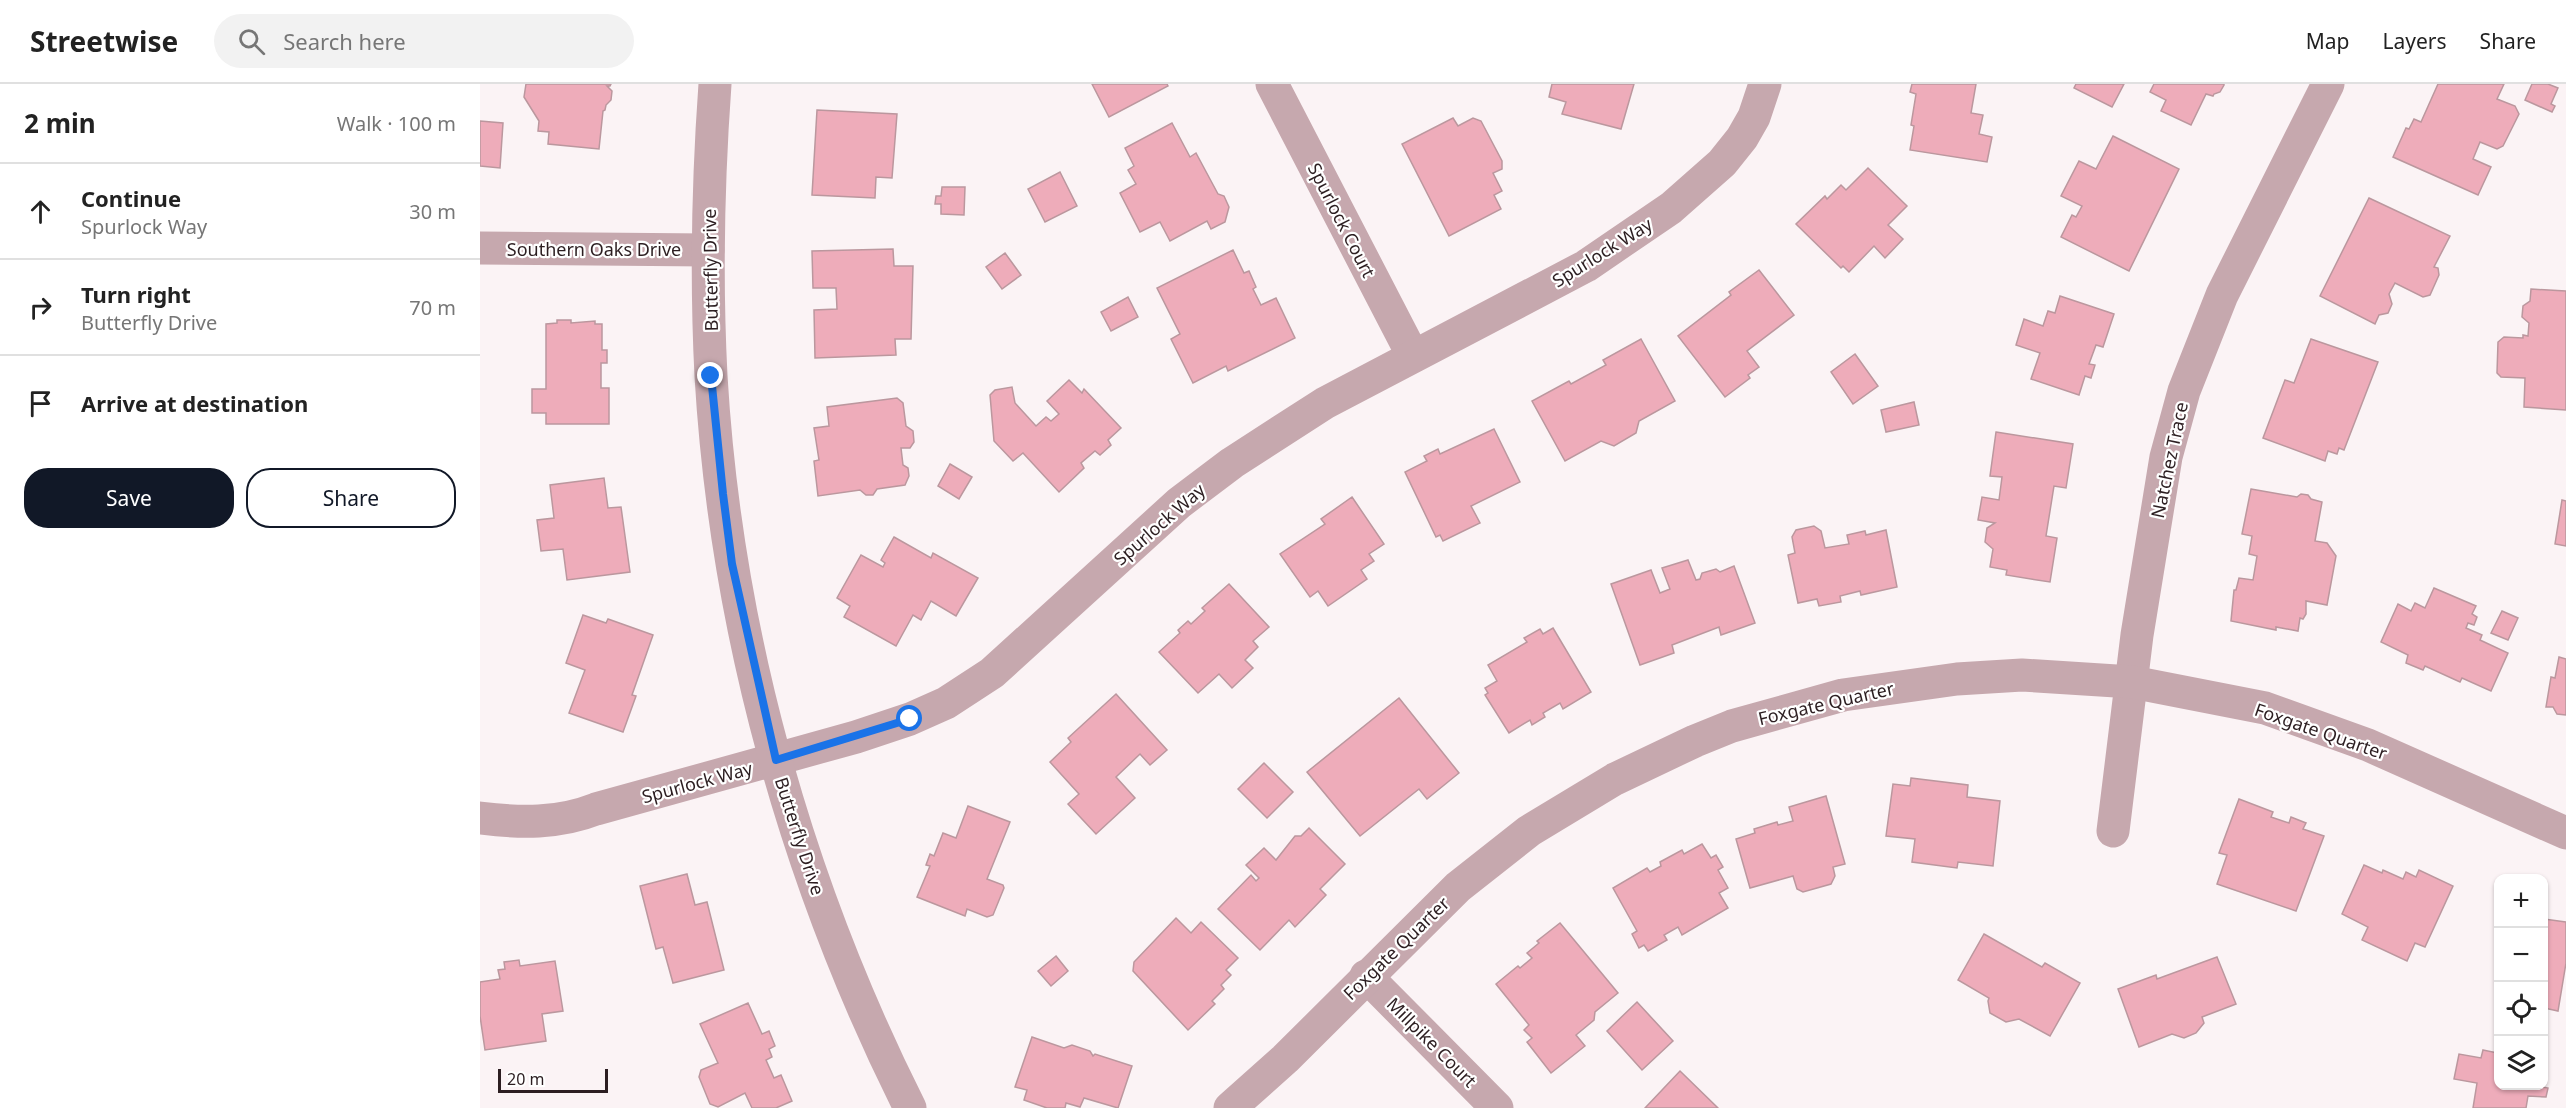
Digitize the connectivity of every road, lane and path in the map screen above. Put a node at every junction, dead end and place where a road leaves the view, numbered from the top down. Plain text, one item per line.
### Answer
1 (715, 84) edge
2 (1272, 84) edge
3 (1764, 84) edge
4 (2328, 84) edge
5 (480, 248) edge
6 (708, 250) junction
7 (1413, 356) junction
8 (2132, 682) junction
9 (776, 760) junction
10 (480, 818) edge
11 (2113, 831) dead end
12 (2566, 833) edge
13 (1366, 976) junction
14 (910, 1108) edge
15 (1230, 1108) edge
16 (1497, 1108) edge

1 - 6 street, Butterfly Drive
2 - 7 street, Spurlock Court
3 - 7 street, Spurlock Way
4 - 8 street, Natchez Trace
5 - 6 street, Southern Oaks Drive
6 - 9 street, Butterfly Drive
7 - 9 street, Spurlock Way
8 - 11 street, Natchez Trace
8 - 12 street, Foxgate Quarter
8 - 13 street, Foxgate Quarter
9 - 10 street, Spurlock Way
9 - 14 street, Butterfly Drive
13 - 15 street, Foxgate Quarter
13 - 16 street, Millpike Court

